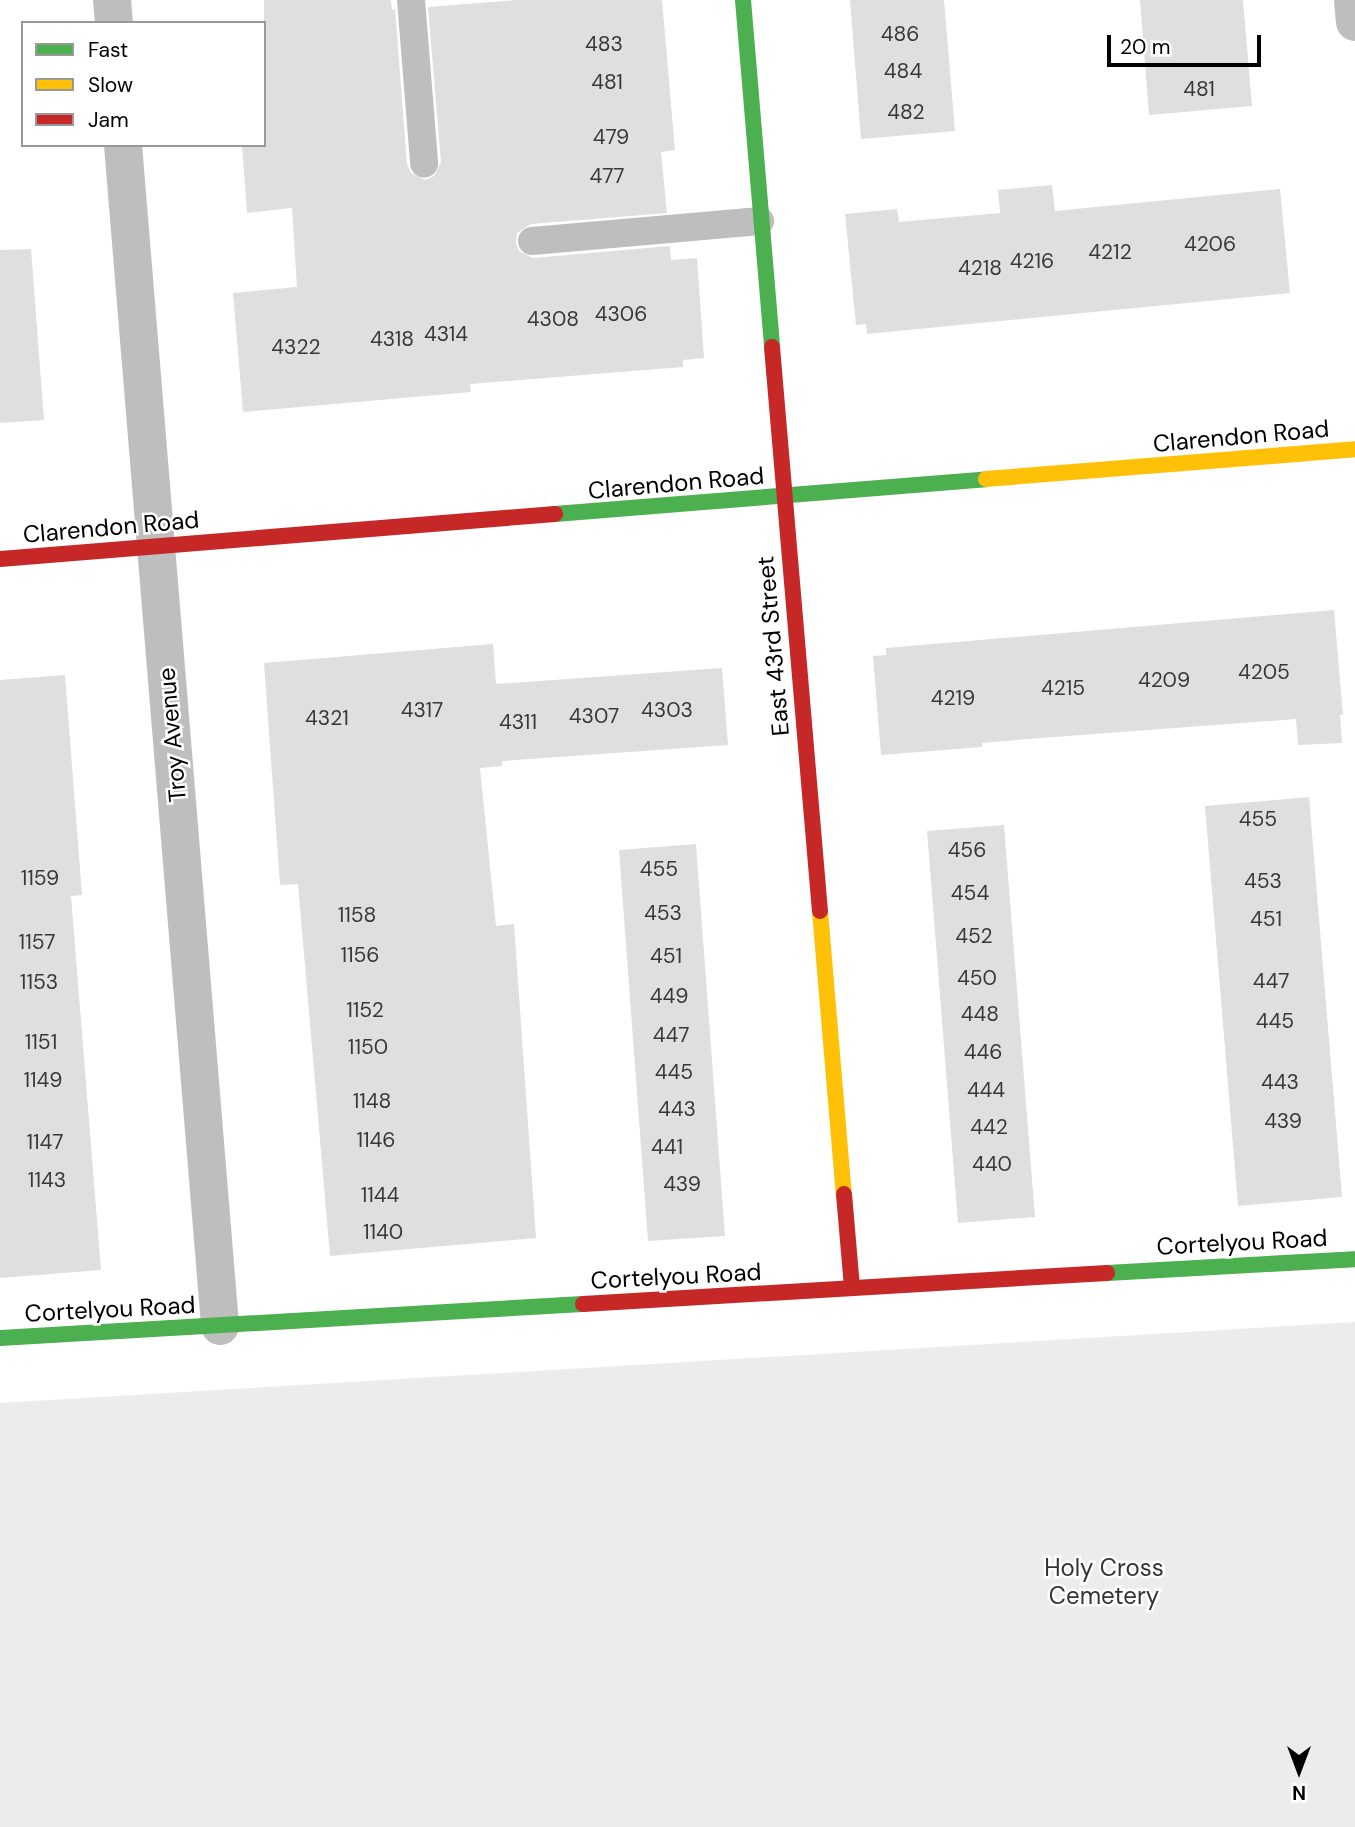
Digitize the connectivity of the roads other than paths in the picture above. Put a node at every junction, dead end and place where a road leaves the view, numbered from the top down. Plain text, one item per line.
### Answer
1 (112, 0) edge
2 (411, 0) edge
3 (743, 0) edge
4 (1353, 0) edge
5 (114, 21) edge
6 (1355, 22) edge
7 (123, 147) edge
8 (424, 163) dead end
9 (760, 221) junction
10 (531, 241) dead end
11 (1355, 449) edge
12 (783, 497) junction
13 (156, 546) junction
14 (0, 559) edge
15 (1355, 1259) edge
16 (852, 1288) junction
17 (220, 1325) junction
18 (0, 1338) edge

1 - 5 street
2 - 8 lane
3 - 9 street, East 43rd Street
4 - 6 street
7 - 13 street, Troy Avenue
9 - 10 lane
9 - 12 street, East 43rd Street
11 - 12 street, Clarendon Road
12 - 13 street, Clarendon Road
12 - 16 street, East 43rd Street
13 - 14 street, Clarendon Road
13 - 17 street, Troy Avenue
15 - 16 street, Cortelyou Road
16 - 17 street, Cortelyou Road
17 - 18 street, Cortelyou Road

